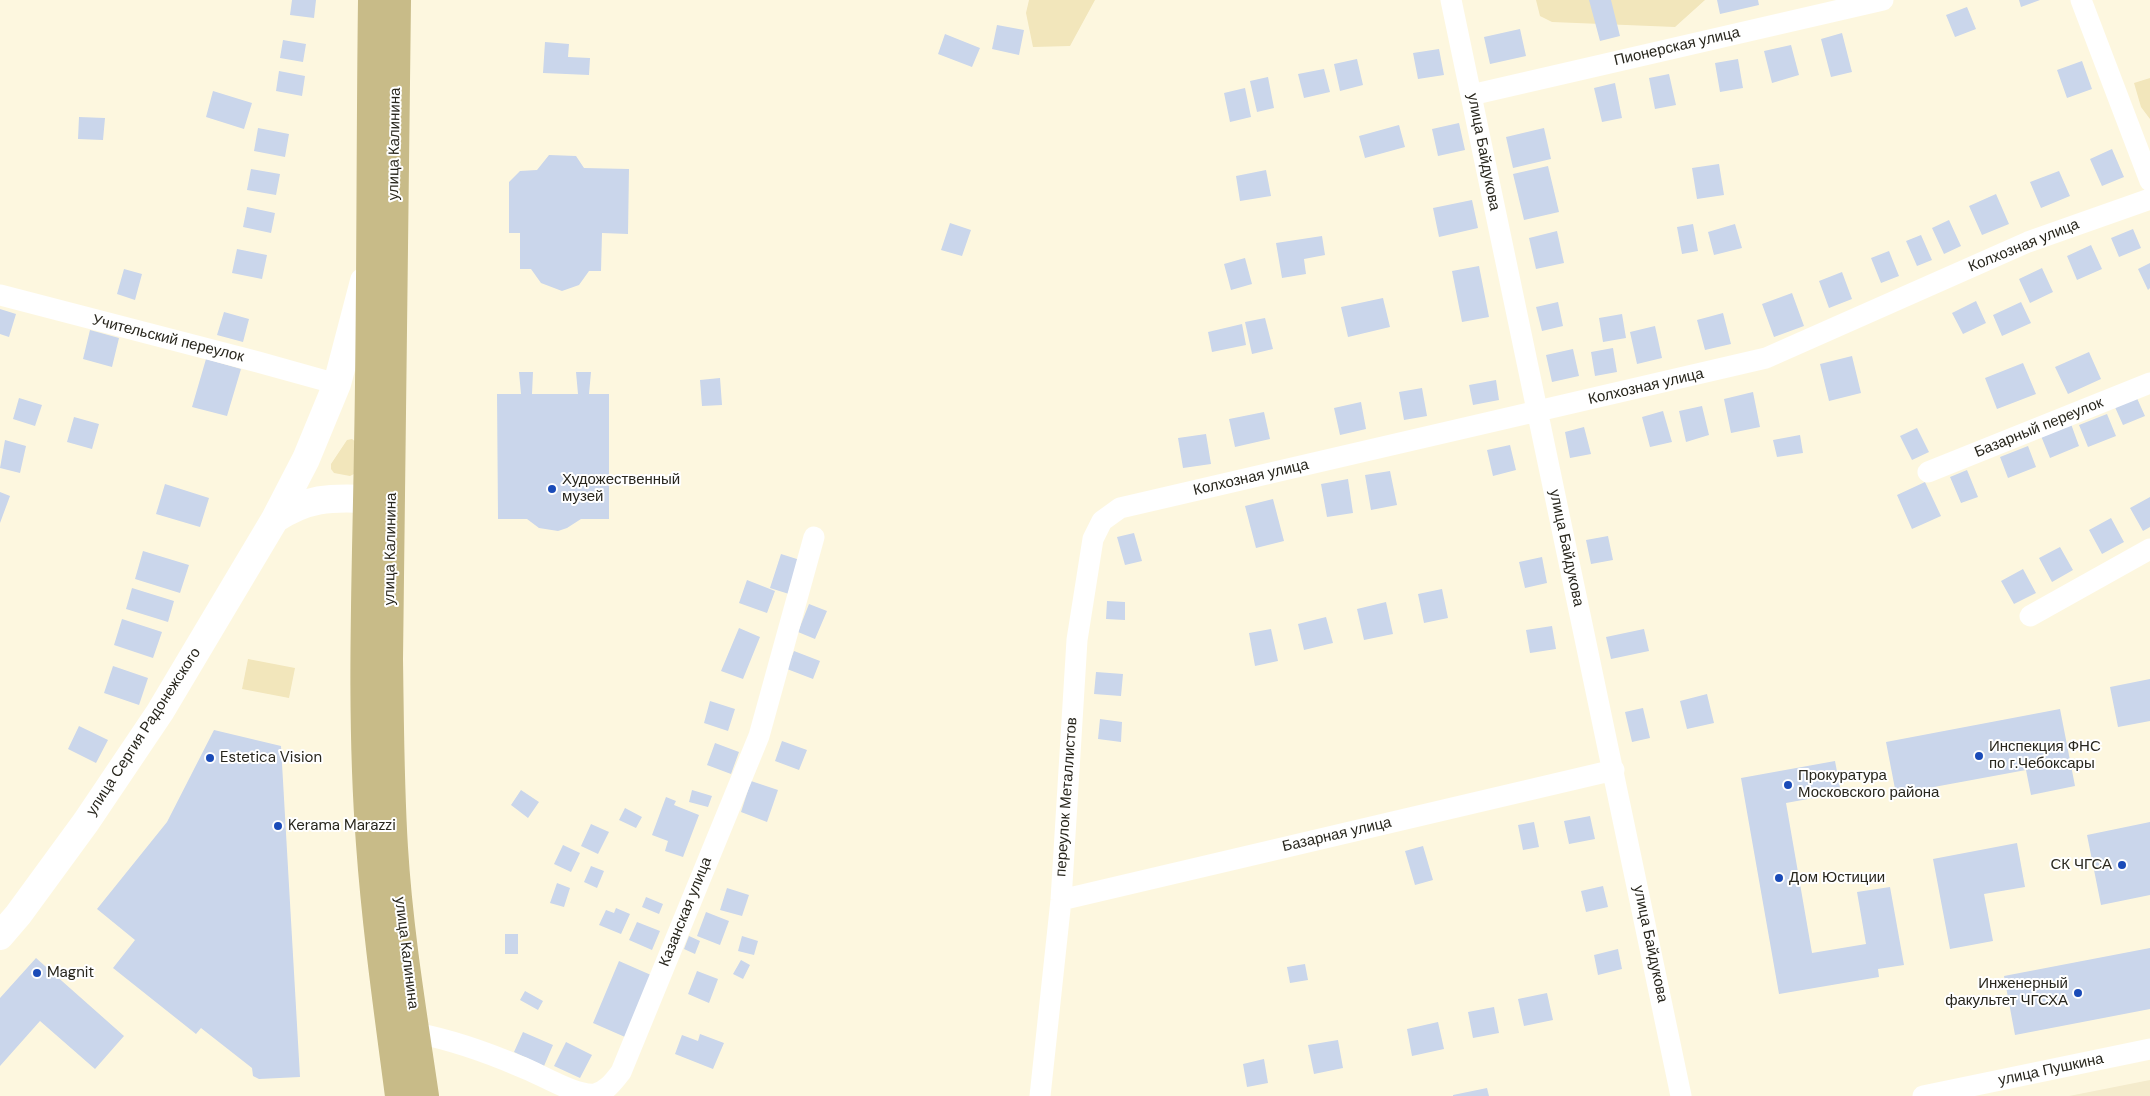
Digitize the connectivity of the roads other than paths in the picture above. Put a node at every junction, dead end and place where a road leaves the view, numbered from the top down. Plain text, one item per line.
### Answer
1 (372, 0) edge
2 (398, 0) edge
3 (1451, 0) edge
4 (1883, 0) edge
5 (2081, 0) edge
6 (1472, 94) junction
7 (2150, 181) edge
8 (2150, 199) edge
9 (369, 257) junction
10 (0, 295) edge
11 (2150, 383) edge
12 (337, 384) junction
13 (1538, 413) junction
14 (306, 459) junction
15 (1928, 472) dead end
16 (331, 497) junction
17 (379, 498) junction
18 (1120, 508) joint
19 (275, 519) junction
20 (814, 537) dead end
21 (2150, 549) edge
22 (2030, 616) dead end
23 (1614, 770) junction
24 (1061, 900) junction
25 (0, 936) edge
26 (416, 1034) junction
27 (2150, 1049) edge
28 (399, 1096) edge
29 (425, 1096) edge
30 (1040, 1096) edge
31 (1682, 1096) edge
32 (1924, 1096) edge

1 - 9 main road, улица Калинина
2 - 17 main road, улица Калинина
3 - 6 street, улица Байдукова
4 - 6 street, Пионерская улица
5 - 7 street
6 - 13 street, улица Байдукова
8 - 13 street, Колхозная улица
9 - 12 street, улица Сергия Радонежского
9 - 17 main road, улица Калинина
10 - 12 street, Учительский переулок
11 - 15 street, Базарный переулок
12 - 14 street, улица Сергия Радонежского
13 - 18 street, Колхозная улица
13 - 23 street, улица Байдукова
14 - 16 street
14 - 19 street, улица Сергия Радонежского
16 - 17 street
16 - 19 street
17 - 26 main road, улица Калинина
17 - 28 main road, улица Калинина
18 - 24 street, переулок Металлистов
19 - 25 street, улица Сергия Радонежского
20 - 26 street, Казанская улица
21 - 22 street
23 - 24 street, Базарная улица
23 - 31 street, улица Байдукова
24 - 30 street, переулок Металлистов
26 - 29 main road, улица Калинина
27 - 32 street, улица Пушкина

